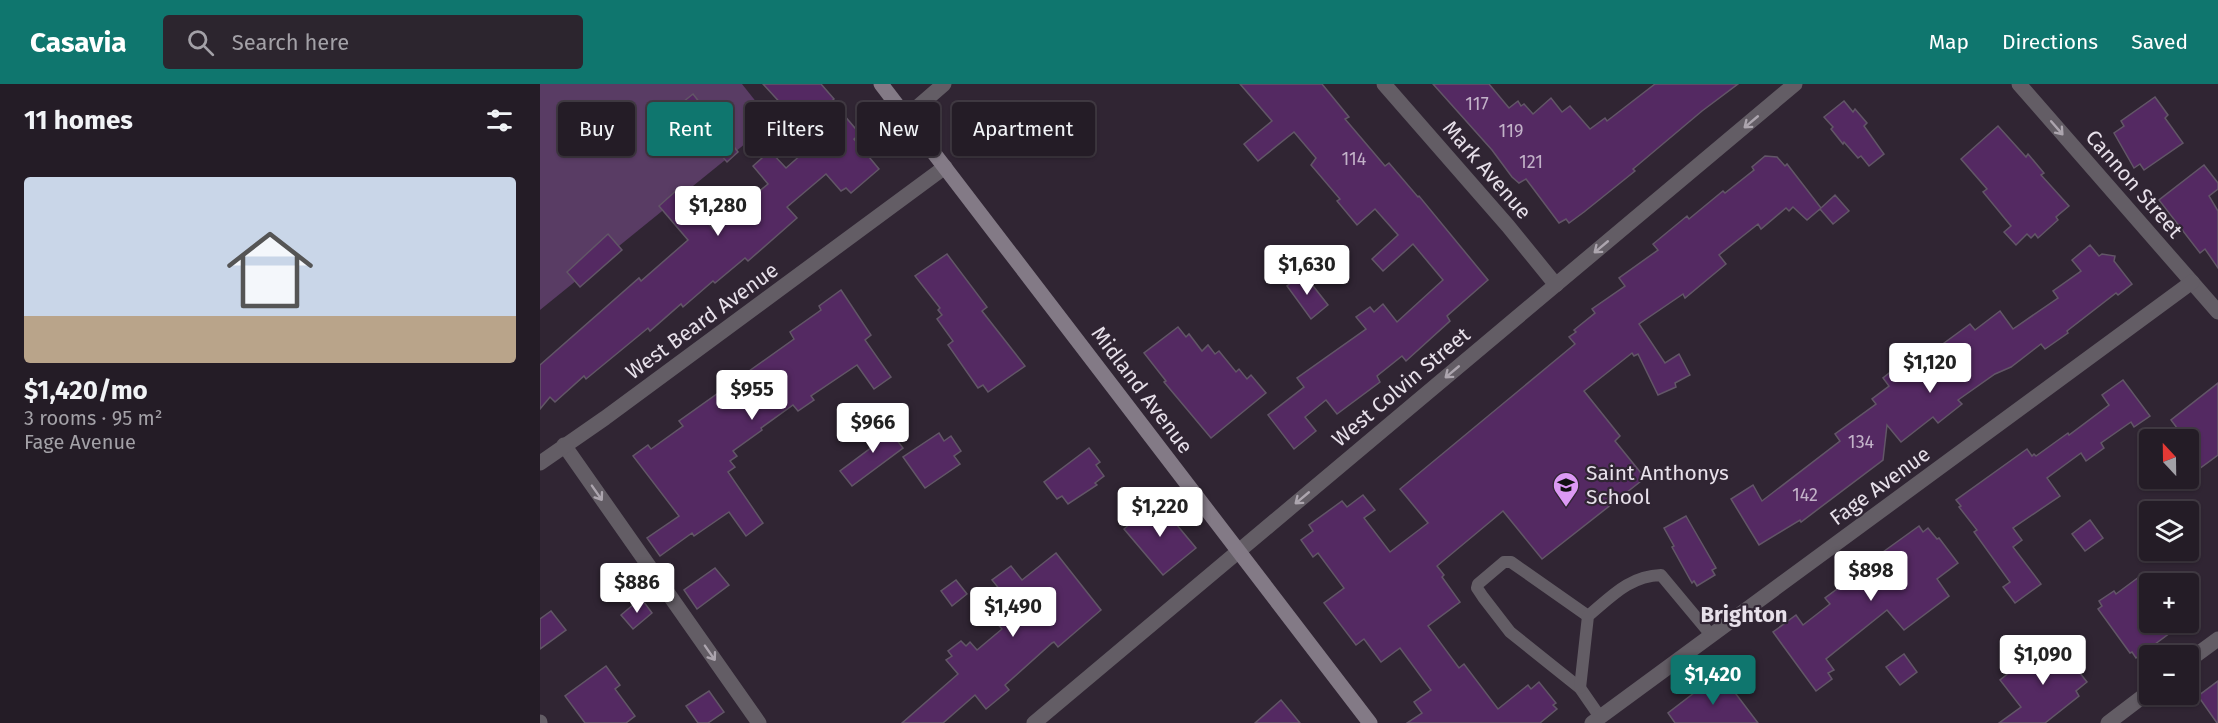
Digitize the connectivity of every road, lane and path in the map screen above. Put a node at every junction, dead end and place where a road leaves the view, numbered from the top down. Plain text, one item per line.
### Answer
1 (881, 84) edge
2 (944, 84) edge
3 (1384, 84) edge
4 (1795, 84) edge
5 (2019, 84) edge
6 (895, 102) edge
7 (923, 102) edge
8 (936, 156) edge
9 (945, 167) junction
10 (2192, 282) junction
11 (1556, 285) junction
12 (2218, 312) edge
13 (564, 446) junction
14 (540, 462) edge
15 (1239, 551) junction
16 (1588, 616) junction
17 (1711, 635) junction
18 (2218, 639) edge
19 (2199, 653) edge
20 (1580, 688) junction
21 (2139, 699) edge
22 (1596, 720) edge
23 (759, 723) edge
24 (1034, 723) edge
25 (1370, 723) edge
26 (2108, 723) edge

1 - 6 street, Midland Avenue
2 - 7 street
3 - 11 street, Mark Avenue
4 -> 11 street, West Colvin Street
5 -> 10 street, Cannon Street
8 - 9 street, Midland Avenue
9 - 13 street, West Beard Avenue
9 - 15 street, Midland Avenue
10 - 12 street, Cannon Street
10 - 17 street, Fage Avenue
11 -> 15 street, West Colvin Street
13 - 14 street, West Beard Avenue
13 -> 23 street
15 - 24 street, West Colvin Street
15 - 25 street, Midland Avenue
16 - 17 lane
16 - 20 lane
16 - 20 lane
17 - 22 street, Fage Avenue
18 - 19 street
20 - 22 lane
21 - 26 street

